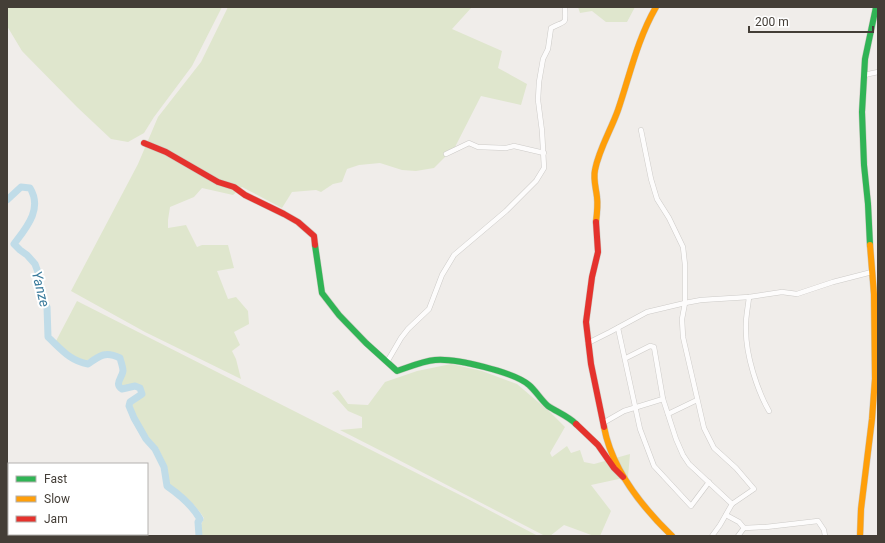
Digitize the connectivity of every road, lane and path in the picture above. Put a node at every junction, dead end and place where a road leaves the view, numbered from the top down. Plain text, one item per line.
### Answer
1 (565, 7) edge
2 (656, 7) edge
3 (876, 7) edge
4 (878, 72) edge
5 (864, 75) junction
6 (640, 130) dead end
7 (144, 143) dead end
8 (544, 153) junction
9 (446, 154) dead end
10 (872, 272) junction
11 (749, 297) junction
12 (685, 303) junction
13 (618, 328) junction
14 (588, 342) junction
15 (626, 358) junction
16 (387, 362) junction
17 (663, 399) junction
18 (697, 400) junction
19 (635, 407) junction
20 (769, 411) dead end
21 (668, 414) junction
22 (603, 423) junction
23 (623, 477) junction
24 (709, 482) junction
25 (732, 504) junction
26 (726, 514) junction
27 (744, 528) junction
28 (672, 536) edge
29 (712, 536) edge
30 (738, 536) edge
31 (825, 536) edge
32 (860, 536) edge

1 - 8 street
2 - 14 main road
3 - 5 main road
4 - 5 street
5 - 10 main road
6 - 12 street
7 - 16 main road
8 - 9 street
8 - 16 street
10 - 11 street
10 - 32 main road
11 - 12 street
11 - 20 street
12 - 13 street
12 - 18 street
13 - 14 street
13 - 15 street
14 - 22 main road
15 - 17 street
15 - 19 street
16 - 23 main road
17 - 19 street
17 - 21 street
18 - 21 street
18 - 25 street
19 - 22 street
19 - 24 street
21 - 24 street
22 - 23 main road
23 - 28 main road
24 - 25 street
25 - 26 street
26 - 27 street
26 - 29 street
27 - 30 street
27 - 31 street

